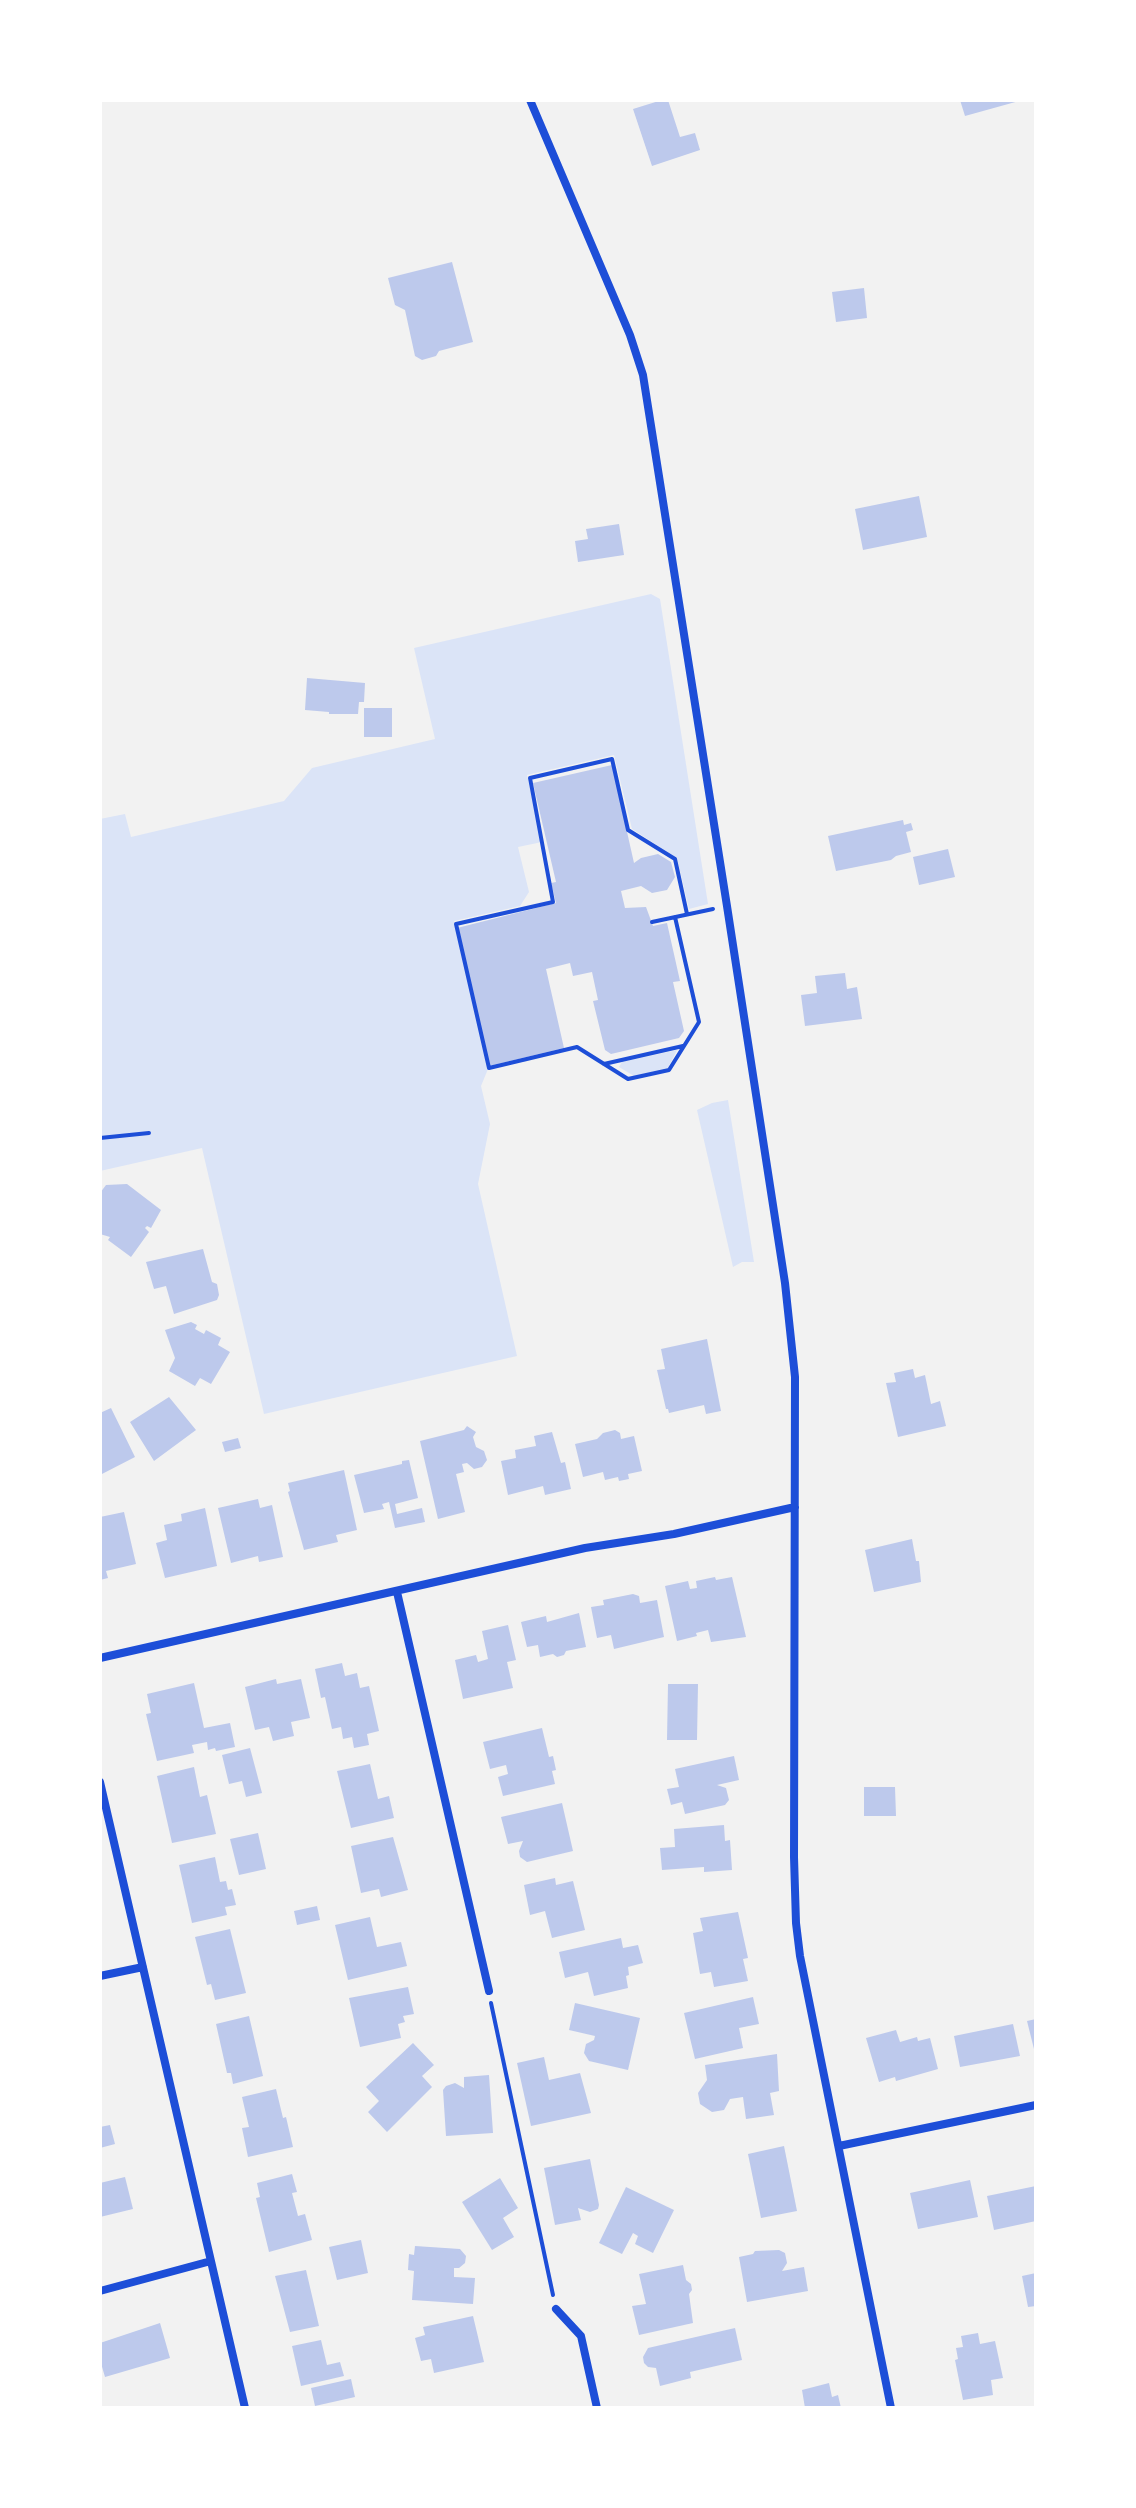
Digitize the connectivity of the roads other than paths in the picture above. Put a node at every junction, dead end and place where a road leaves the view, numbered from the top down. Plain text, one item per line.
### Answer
1 (530, 100) edge
2 (795, 1507) junction
3 (397, 1592) junction
4 (100, 1658) edge
5 (100, 1782) edge
6 (143, 1967) junction
7 (100, 1976) edge
8 (489, 1991) road end
9 (1036, 2105) edge
10 (839, 2146) junction
11 (211, 2261) junction
12 (100, 2291) edge
13 (556, 2309) road end
14 (245, 2408) edge
15 (597, 2408) edge
16 (891, 2408) edge

1 - 2 street
2 - 3 street
2 - 10 street
3 - 4 street
3 - 8 street
5 - 6 street
6 - 7 street
6 - 11 street
9 - 10 street
10 - 16 street
11 - 12 street
11 - 14 street
13 - 15 street

